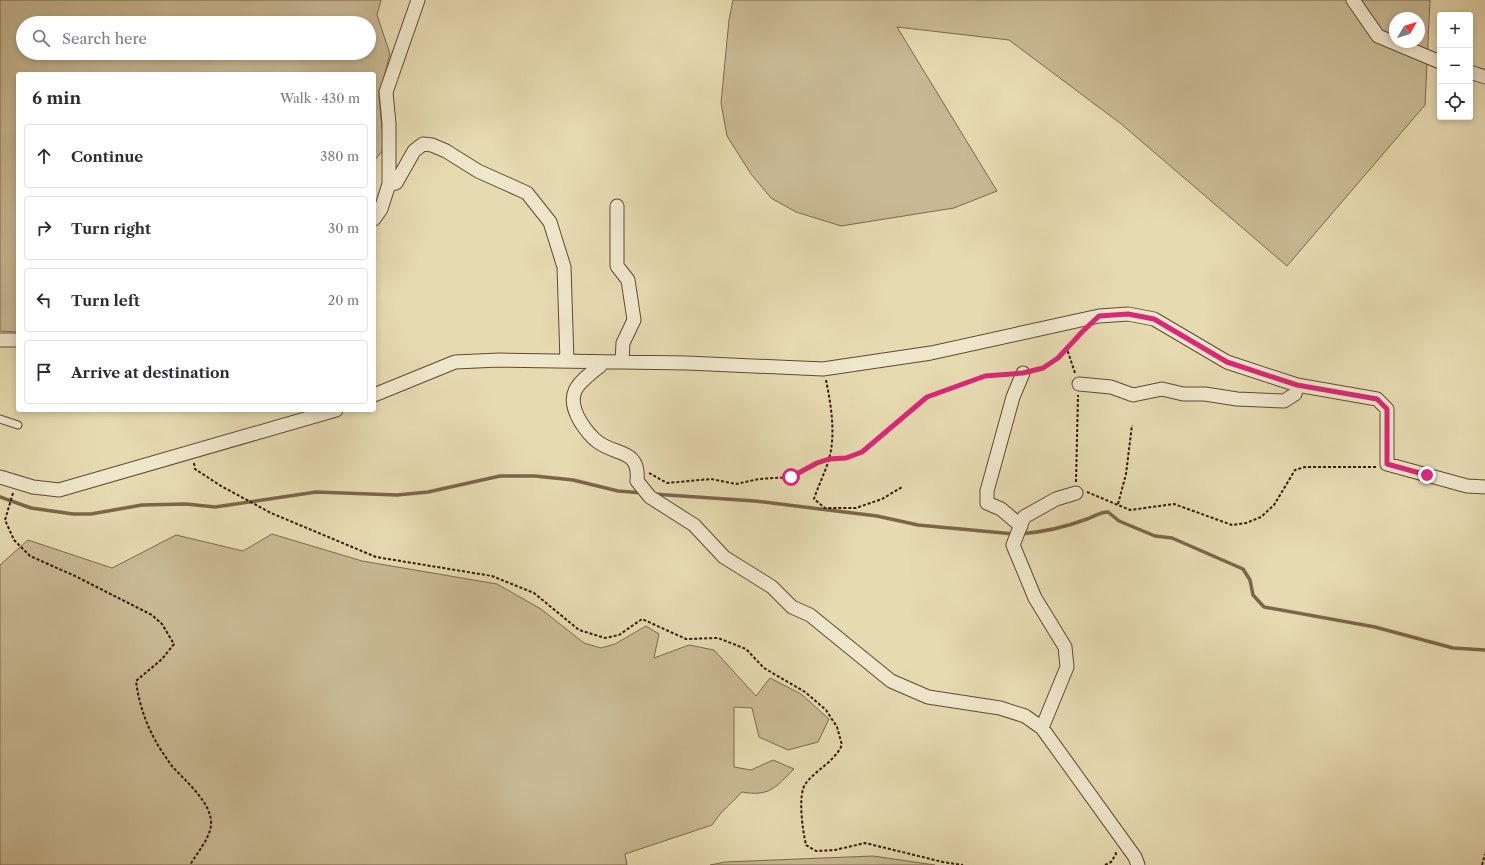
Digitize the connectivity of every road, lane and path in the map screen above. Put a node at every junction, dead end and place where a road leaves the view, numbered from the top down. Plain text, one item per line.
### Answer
1 (418, 0) edge
2 (1353, 0) edge
3 (1437, 61) edge
4 (1473, 73) edge
5 (1485, 77) edge
6 (389, 184) junction
7 (617, 206) dead end
8 (376, 216) edge
9 (1083, 331) dead end
10 (0, 340) edge
11 (16, 340) edge
12 (1067, 349) junction
13 (567, 361) junction
14 (600, 362) junction
15 (622, 362) junction
16 (823, 369) junction
17 (1023, 373) junction
18 (1079, 384) junction
19 (1297, 385) junction
20 (376, 394) edge
21 (329, 412) edge
22 (0, 419) edge
23 (18, 425) dead end
24 (1132, 425) dead end
25 (192, 452) junction
26 (829, 459) junction
27 (1387, 464) junction
28 (638, 471) junction
29 (0, 477) edge
30 (16, 482) junction
31 (902, 486) dead end
32 (1485, 487) edge
33 (1076, 493) junction
34 (1118, 504) junction
35 (1021, 526) junction
36 (1042, 728) junction
37 (1485, 854) edge
38 (190, 865) edge
39 (963, 865) edge
40 (1138, 865) edge
41 (1482, 865) edge

1 - 6 street
2 - 3 street
4 - 5 street
6 - 8 street
6 - 13 street
7 - 15 street
9 - 12 path
10 - 11 street
12 - 17 path
12 - 18 path
13 - 14 street
13 - 20 street
14 - 15 street
14 - 28 street
15 - 16 street
16 - 19 street
16 - 26 path
17 - 26 path
17 - 35 street
18 - 19 street
18 - 33 path
19 - 27 street
21 - 25 street
22 - 23 lane
24 - 34 path
25 - 30 street
25 - 39 path
26 - 28 path
26 - 31 path
27 - 32 street
27 - 34 path
28 - 36 street
29 - 30 street
30 - 38 path
33 - 34 path
33 - 35 street
35 - 36 street
36 - 40 street
37 - 41 path

